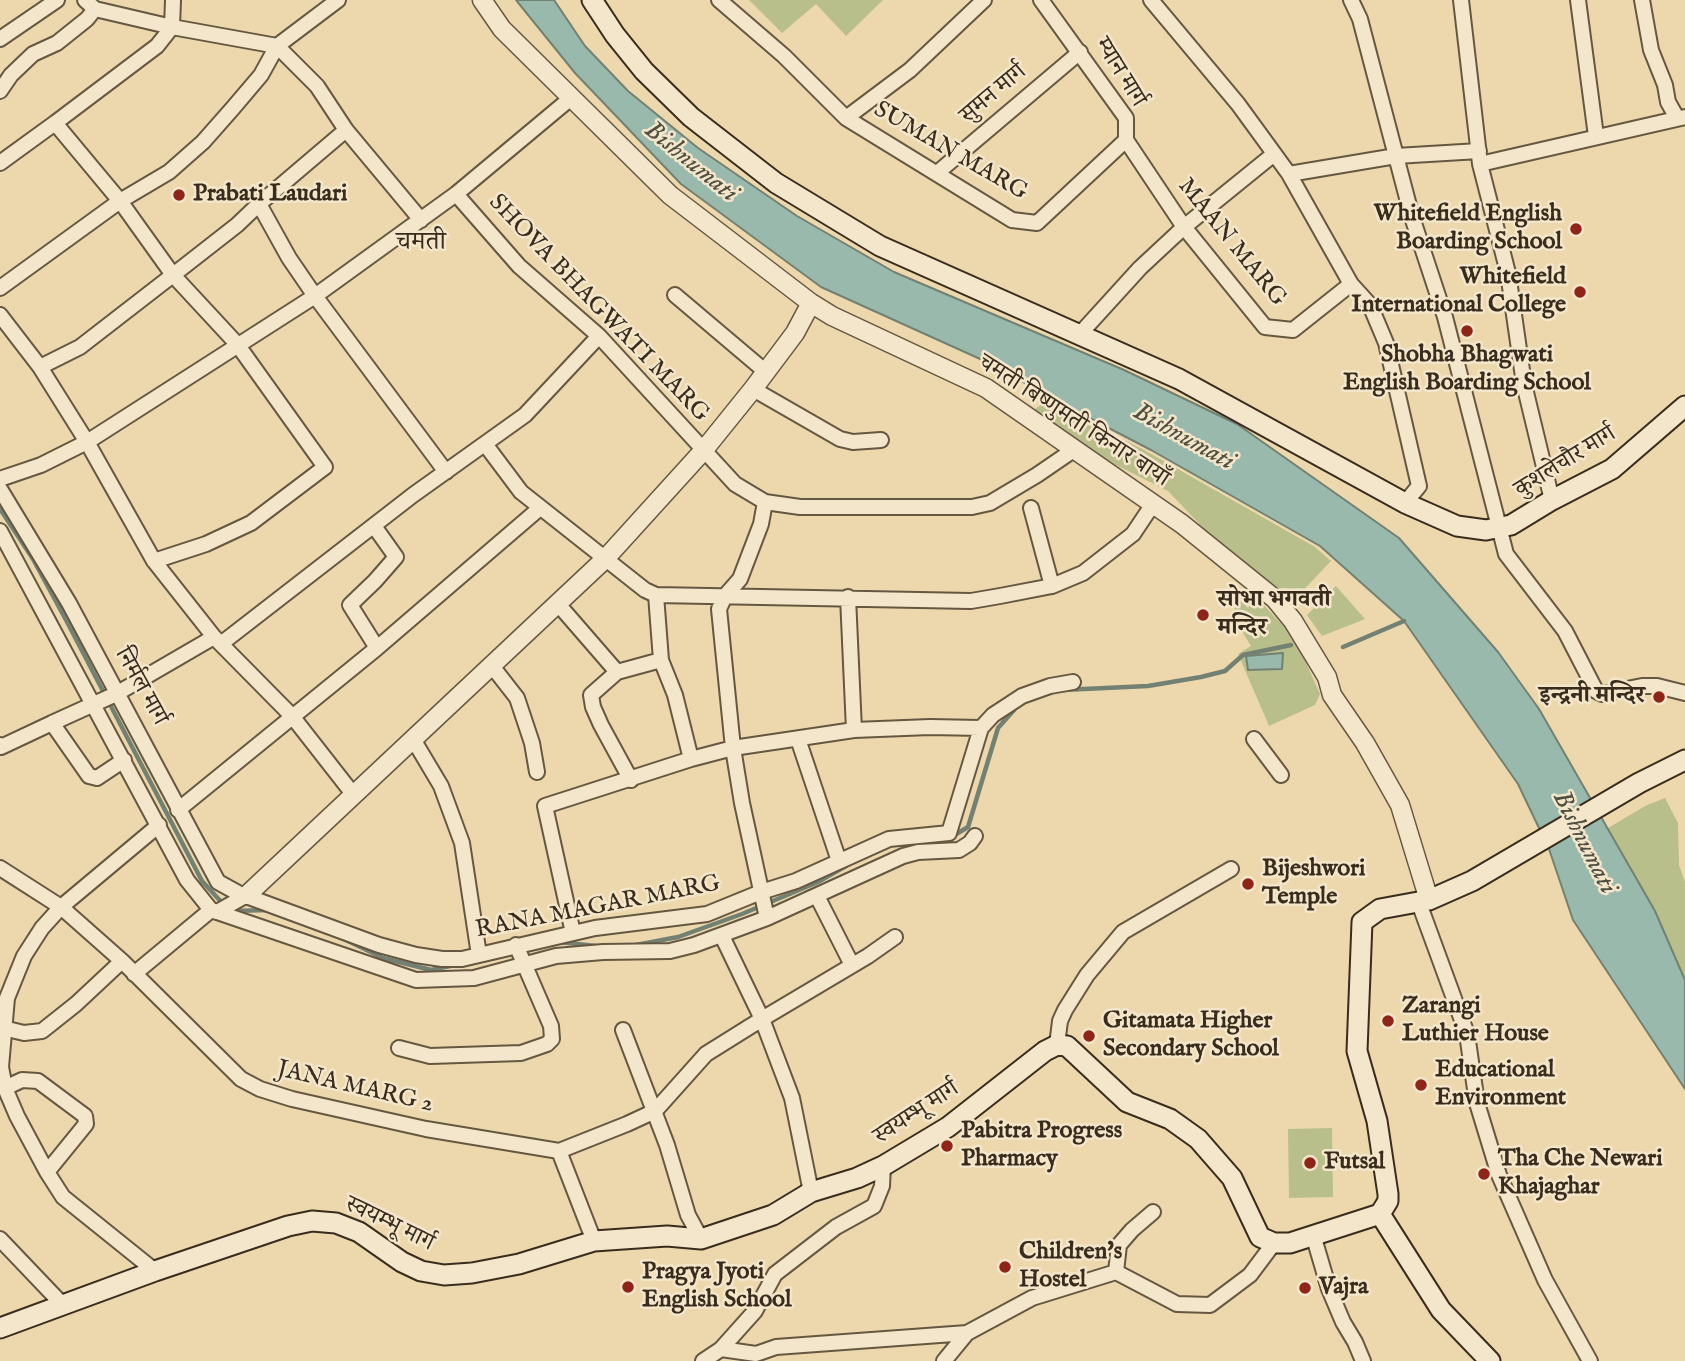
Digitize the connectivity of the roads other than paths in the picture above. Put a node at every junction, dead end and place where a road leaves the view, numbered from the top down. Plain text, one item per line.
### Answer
1 (57, 0) edge
2 (173, 0) edge
3 (338, 0) edge
4 (482, 0) edge
5 (592, 0) edge
6 (719, 0) edge
7 (984, 0) edge
8 (1041, 0) edge
9 (1150, 0) edge
10 (1350, 0) edge
11 (1461, 0) edge
12 (1578, 0) edge
13 (1642, 0) edge
14 (90, 5) edge
15 (172, 27) junction
16 (0, 39) edge
17 (277, 46) junction
18 (1080, 52) junction
19 (0, 92) edge
20 (570, 98) junction
21 (1681, 117) edge
22 (846, 118) junction
23 (55, 123) junction
24 (346, 130) junction
25 (1596, 136) junction
26 (1126, 140) junction
27 (1274, 154) junction
28 (1396, 156) junction
29 (1480, 158) junction
30 (0, 163) edge
31 (937, 173) junction
32 (1289, 174) junction
33 (456, 194) junction
34 (120, 201) junction
35 (259, 204) junction
36 (421, 220) junction
37 (1184, 228) junction
38 (173, 275) junction
39 (1351, 284) junction
40 (0, 288) edge
41 (675, 295) dead end
42 (315, 296) junction
43 (811, 303) junction
44 (0, 315) edge
45 (1079, 335) junction
46 (599, 336) junction
47 (237, 344) junction
48 (40, 367) junction
49 (766, 372) junction
50 (753, 389) junction
51 (1685, 406) edge
52 (881, 440) dead end
53 (87, 442) junction
54 (485, 444) junction
55 (1074, 449) junction
56 (704, 451) junction
57 (446, 472) junction
58 (0, 479) edge
59 (0, 489) edge
60 (1552, 500) junction
61 (765, 502) junction
62 (1405, 503) junction
63 (1153, 504) junction
64 (540, 508) junction
65 (1031, 508) dead end
66 (374, 526) junction
67 (1501, 528) junction
68 (0, 531) edge
69 (605, 559) junction
70 (154, 561) junction
71 (1052, 586) junction
72 (656, 594) junction
73 (725, 596) junction
74 (848, 597) junction
75 (558, 604) junction
76 (218, 640) junction
77 (377, 648) junction
78 (661, 660) junction
79 (492, 666) junction
80 (617, 672) junction
81 (1073, 682) dead end
82 (1685, 692) edge
83 (116, 694) junction
84 (94, 705) junction
85 (292, 716) junction
86 (52, 723) junction
87 (981, 729) junction
88 (854, 730) junction
89 (798, 738) junction
90 (413, 739) junction
91 (1254, 739) dead end
92 (0, 747) edge
93 (733, 748) junction
94 (691, 759) junction
95 (124, 760) junction
96 (1685, 760) edge
97 (537, 772) dead end
98 (1281, 775) dead end
99 (631, 780) junction
100 (353, 794) junction
101 (178, 810) junction
102 (159, 825) junction
103 (975, 836) dead end
104 (839, 860) junction
105 (0, 867) edge
106 (1231, 869) dead end
107 (761, 892) junction
108 (817, 896) junction
109 (245, 897) junction
110 (1424, 902) junction
111 (61, 906) junction
112 (217, 911) junction
113 (767, 918) junction
114 (573, 933) junction
115 (722, 936) junction
116 (895, 937) dead end
117 (516, 944) junction
118 (479, 955) junction
119 (122, 961) junction
120 (523, 963) junction
121 (852, 965) junction
122 (134, 974) junction
123 (762, 1019) junction
124 (4, 1028) junction
125 (623, 1030) dead end
126 (1057, 1045) junction
127 (399, 1048) dead end
128 (5, 1088) junction
129 (655, 1111) junction
130 (559, 1151) junction
131 (883, 1166) junction
132 (47, 1172) junction
133 (811, 1192) junction
134 (1153, 1212) dead end
135 (1380, 1214) junction
136 (1324, 1231) junction
137 (0, 1239) edge
138 (701, 1239) junction
139 (594, 1241) junction
140 (1274, 1244) junction
141 (155, 1271) junction
142 (1116, 1272) junction
143 (61, 1304) junction
144 (3, 1323) edge
145 (967, 1334) junction
146 (721, 1349) junction
147 (703, 1361) edge
148 (944, 1361) edge
149 (1363, 1361) edge
150 (1490, 1361) edge
151 (1590, 1361) edge

1 - 16 street
2 - 15 street
3 - 17 street
4 - 20 street, चमती बिष्णुमती किनार बायाँ
5 - 45 main road
6 - 22 street, SUMAN MARG
7 - 22 street, SUMAN MARG
8 - 18 street, म्यान मार्ग
9 - 27 street
10 - 28 street
11 - 29 street
12 - 25 street
13 - 21 street
14 - 15 street
14 - 19 street
15 - 17 street
15 - 23 street
17 - 24 street
17 - 34 street
18 - 26 street, म्यान मार्ग
18 - 31 street, सुमन मार्ग
20 - 33 street
20 - 43 street, चमती बिष्णुमती किनार बायाँ
21 - 25 street
22 - 31 street, SUMAN MARG
23 - 30 street
23 - 34 street
24 - 35 street
24 - 36 street
25 - 29 street
26 - 31 street, SUMAN MARG
26 - 37 street, MAAN MARG
27 - 32 street
27 - 37 street
28 - 29 street
28 - 32 street
28 - 67 street
29 - 60 street
32 - 39 street
33 - 36 street
33 - 46 street, SHOVA BHAGWATI MARG
34 - 38 street
34 - 40 street
35 - 38 street
35 - 42 street
36 - 42 street
37 - 39 street, MAAN MARG
37 - 45 street
38 - 47 street
38 - 48 street
39 - 62 street
41 - 49 street
42 - 47 street
42 - 57 street
43 - 49 street
43 - 55 street, चमती बिष्णुमती किनार बायाँ
44 - 48 street
45 - 62 main road
46 - 54 street
46 - 56 street, SHOVA BHAGWATI MARG
47 - 53 street
47 - 70 street
48 - 53 street
49 - 50 street
50 - 52 street
50 - 56 street
51 - 60 main road, कुशलेचौर मार्ग
53 - 58 street
53 - 70 street
54 - 57 street
54 - 64 street
55 - 61 street, SHOVA BHAGWATI MARG
55 - 63 street, चमती बिष्णुमती किनार बायाँ
56 - 61 street, SHOVA BHAGWATI MARG
56 - 69 street
57 - 66 street
59 - 83 street, निर्मल मार्ग
60 - 67 main road, कुशलेचौर मार्ग
61 - 73 street
62 - 67 main road
63 - 71 street
63 - 110 street, चमती बिष्णुमती किनार बायाँ
64 - 69 street
64 - 77 street
65 - 71 street
66 - 76 street
66 - 77 street
67 - 82 street
68 - 84 street
69 - 72 street
69 - 75 street
70 - 76 street
71 - 74 street
72 - 73 street
72 - 78 street
73 - 74 street
73 - 93 street
74 - 88 street
75 - 79 street
75 - 80 street
76 - 83 street
76 - 85 street
77 - 85 street
78 - 80 street
78 - 94 street
79 - 90 street
79 - 97 street
80 - 99 street
81 - 87 street
83 - 84 street
83 - 101 street, निर्मल मार्ग
84 - 86 street
84 - 95 street
85 - 100 street
85 - 101 street
86 - 92 street
86 - 95 street
87 - 88 street
87 - 104 street, RANA MAGAR MARG
88 - 89 street
89 - 93 street
89 - 104 street
90 - 100 street
90 - 118 street
91 - 98 street
93 - 94 street
93 - 107 street
94 - 99 street
95 - 102 street
96 - 110 main road
99 - 114 street
100 - 109 street
101 - 109 street, निर्मल मार्ग
102 - 111 street
102 - 112 street
103 - 108 street
104 - 107 street, RANA MAGAR MARG
105 - 111 street, JANA MARG 2
106 - 126 street
107 - 113 street
107 - 114 street, RANA MAGAR MARG
108 - 113 street
108 - 121 street
109 - 112 street
109 - 118 street, RANA MAGAR MARG
110 - 135 main road
110 - 151 street
111 - 119 street, JANA MARG 2
111 - 124 street
112 - 120 street
112 - 122 street
113 - 115 street
114 - 117 street, RANA MAGAR MARG
115 - 120 street
115 - 123 street
116 - 121 street
117 - 118 street, RANA MAGAR MARG
117 - 120 street
119 - 122 street, JANA MARG 2
119 - 124 street
120 - 127 street
121 - 123 street
122 - 130 street, JANA MARG 2
123 - 129 street
123 - 133 street
124 - 128 street
125 - 129 street
126 - 131 main road, स्वयम्भू मार्ग
126 - 140 main road
128 - 132 street
128 - 132 street
129 - 130 street
129 - 138 street
130 - 139 street
131 - 133 main road, स्वयम्भू मार्ग
131 - 146 street
132 - 141 street
133 - 138 main road, स्वयम्भू मार्ग
134 - 142 street
135 - 136 main road
135 - 150 main road
136 - 140 main road
136 - 149 street
137 - 143 street
138 - 139 main road, स्वयम्भू मार्ग
139 - 141 main road, स्वयम्भू मार्ग
140 - 142 street
141 - 143 main road, स्वयम्भू मार्ग
142 - 145 street
143 - 144 main road, स्वयम्भू मार्ग
145 - 146 street
145 - 148 street
146 - 147 street

